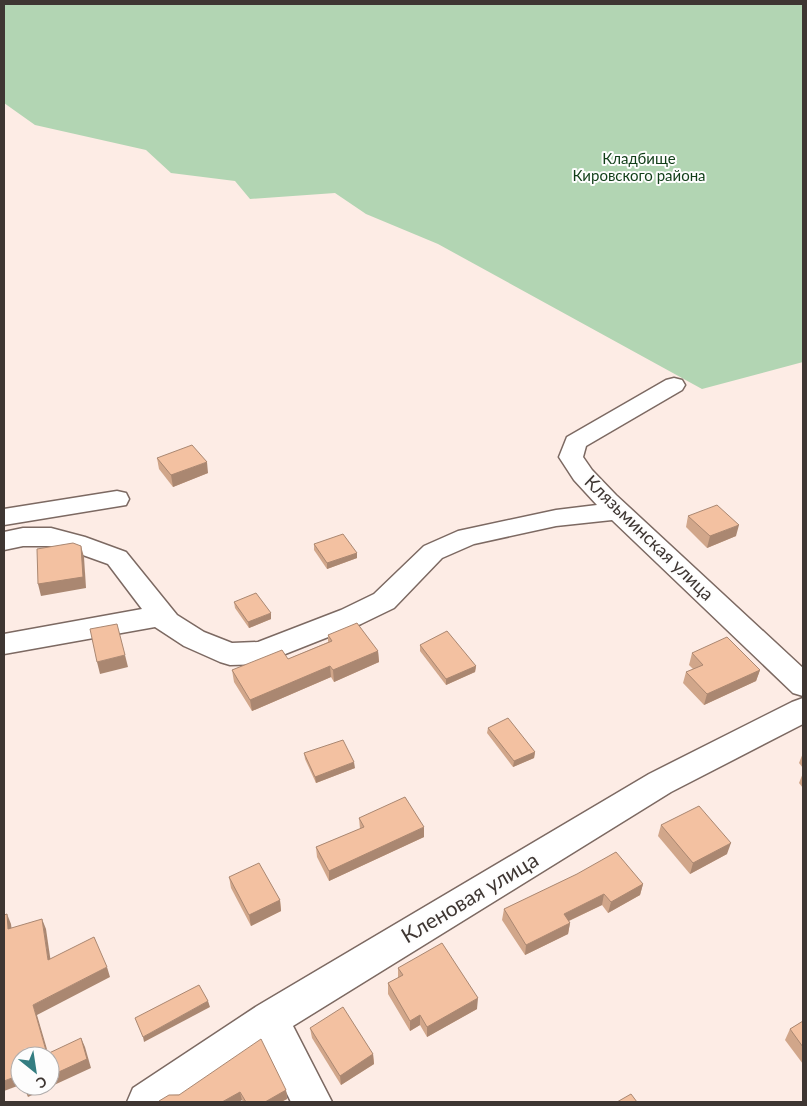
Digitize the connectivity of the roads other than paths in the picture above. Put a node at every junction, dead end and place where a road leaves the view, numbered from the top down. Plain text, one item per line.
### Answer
1 (674, 385) dead end
2 (117, 499) dead end
3 (618, 511) junction
4 (4, 517) edge
5 (4, 541) edge
6 (162, 616) junction
7 (4, 644) edge
8 (803, 685) edge
9 (803, 710) edge
10 (270, 1019) junction
11 (147, 1102) edge
12 (312, 1102) edge

1 - 3 street, Клязьминская улица
2 - 4 street
3 - 6 street
3 - 8 street, Клязьминская улица
5 - 6 street
6 - 7 street
9 - 10 street, Кленовая улица
10 - 11 street, Кленовая улица
10 - 12 street

